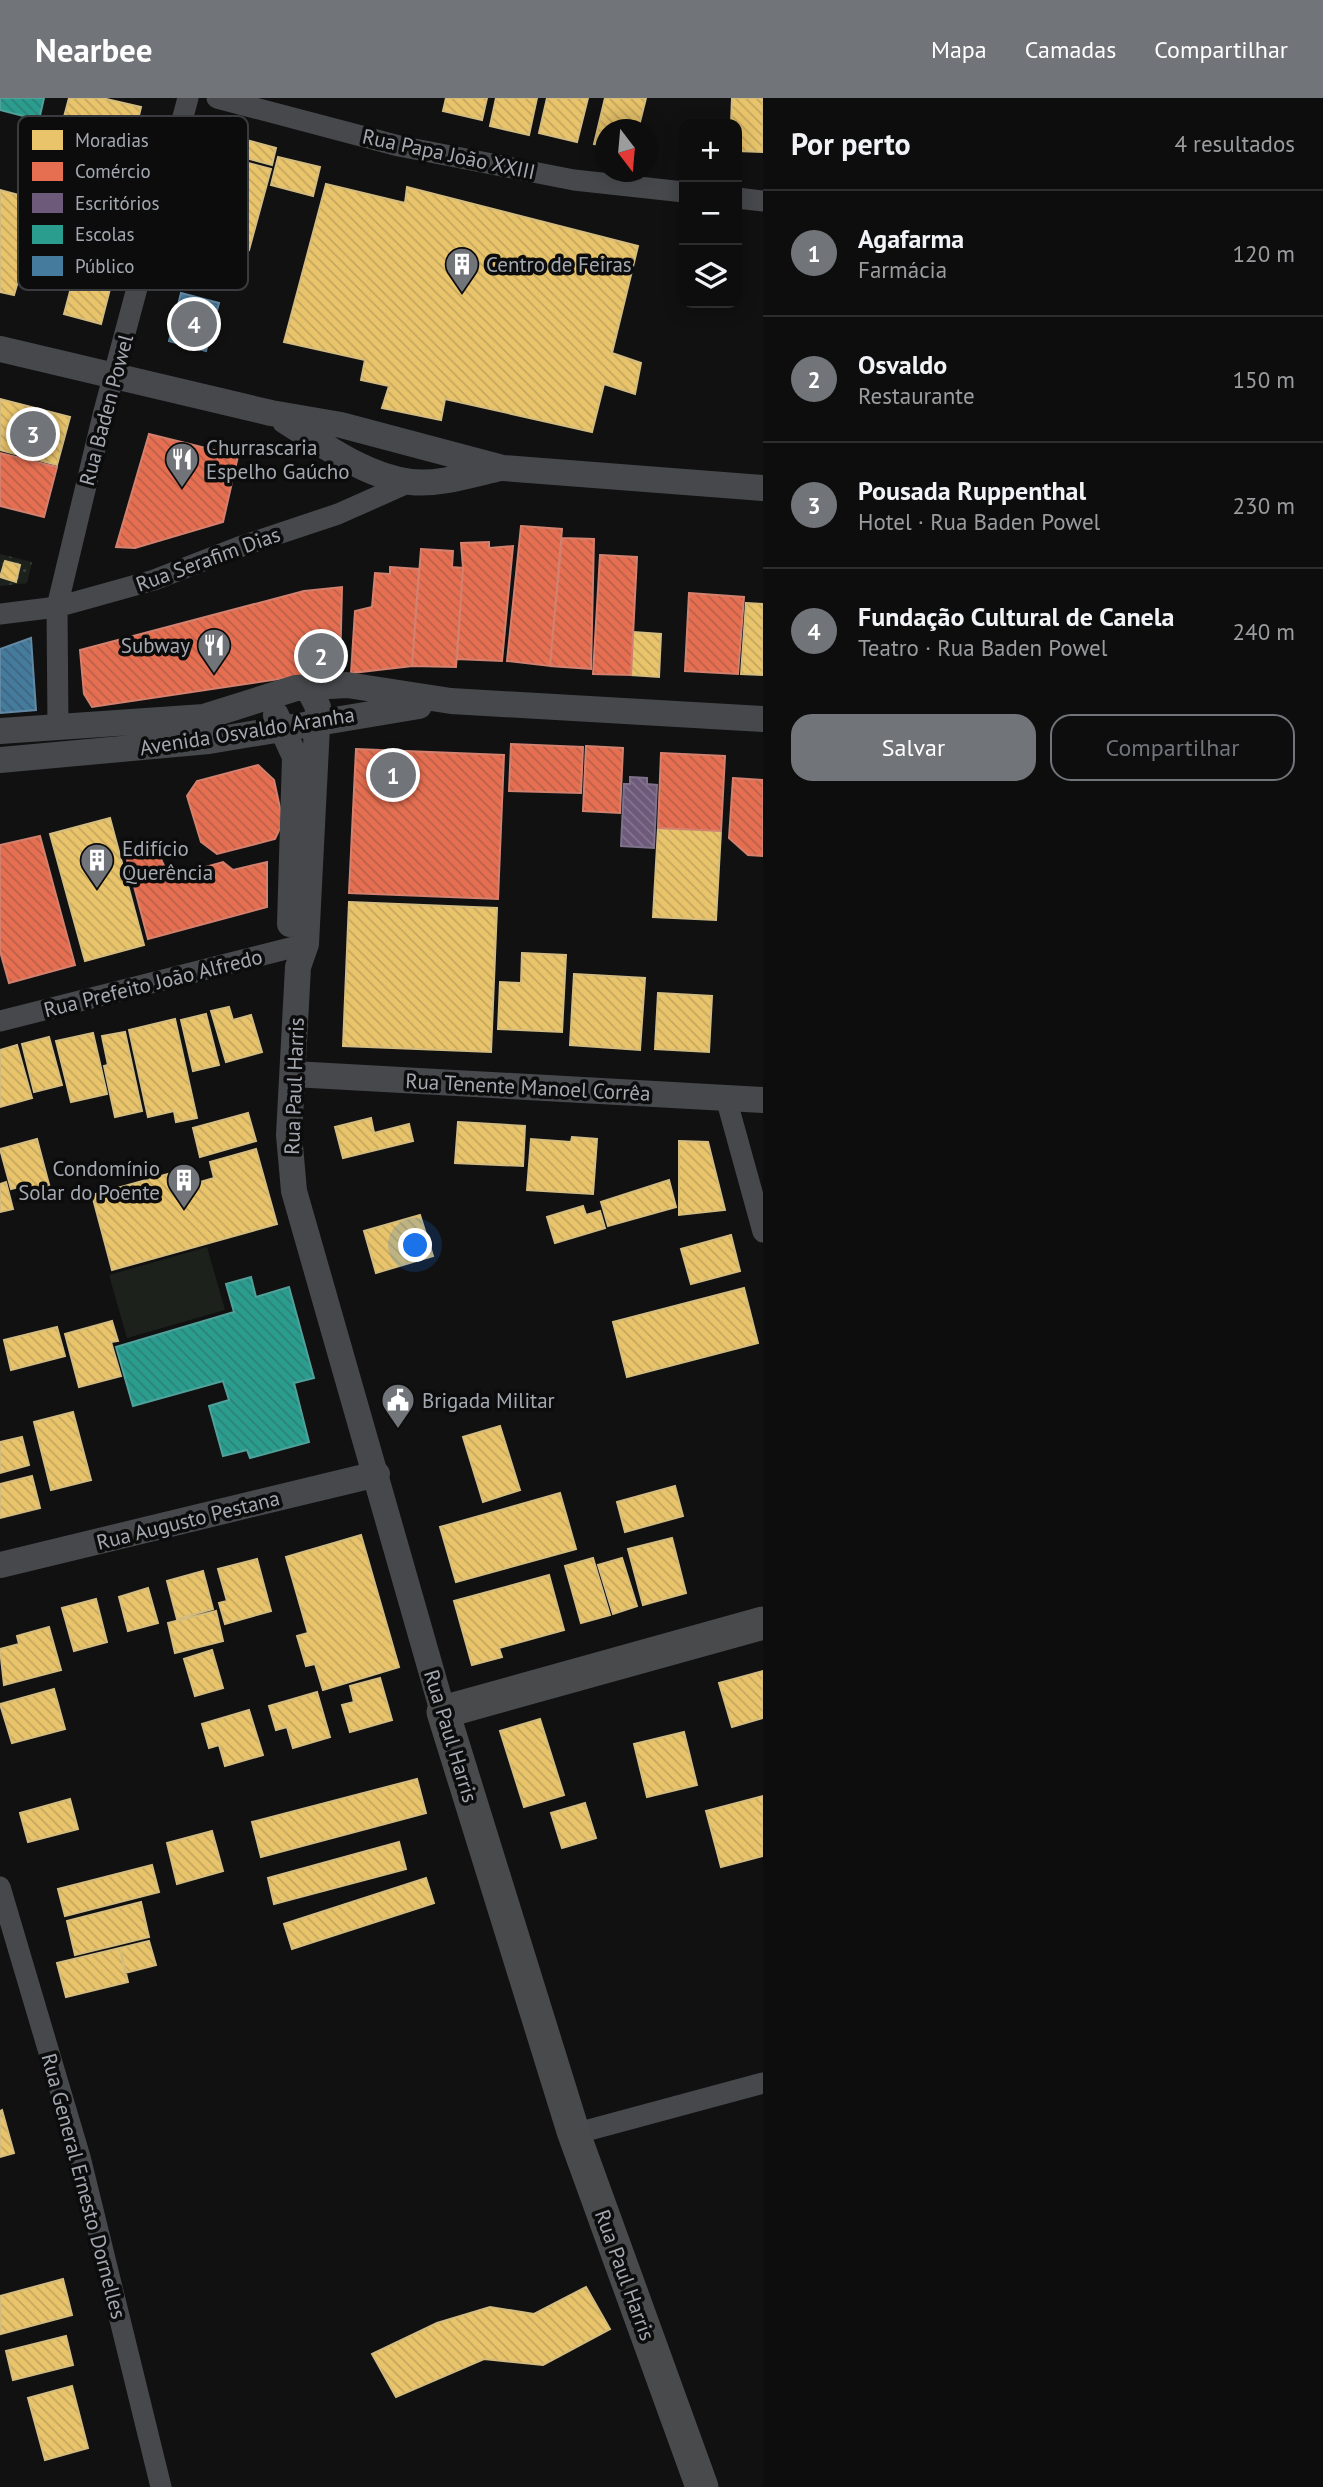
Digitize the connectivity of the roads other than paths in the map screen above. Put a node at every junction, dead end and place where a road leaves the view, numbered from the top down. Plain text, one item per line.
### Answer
1 (188, 98) edge
2 (216, 98) edge
3 (183, 116) edge
4 (679, 191) edge
5 (742, 199) edge
6 (763, 201) edge
7 (138, 290) edge
8 (0, 349) edge
9 (115, 376) junction
10 (271, 413) junction
11 (454, 457) junction
12 (503, 468) junction
13 (410, 482) junction
14 (763, 488) edge
15 (57, 607) junction
16 (0, 614) edge
17 (307, 686) junction
18 (274, 695) junction
19 (452, 701) junction
20 (763, 719) edge
21 (317, 721) junction
22 (58, 727) junction
23 (281, 730) junction
24 (0, 731) edge
25 (0, 760) edge
26 (304, 805) junction
27 (298, 953) junction
28 (0, 1021) edge
29 (293, 1074) junction
30 (726, 1098) junction
31 (763, 1100) edge
32 (763, 1232) edge
33 (377, 1474) junction
34 (0, 1565) edge
35 (763, 1623) edge
36 (443, 1712) junction
37 (0, 1887) edge
38 (763, 2082) edge
39 (574, 2134) junction
40 (160, 2487) edge
41 (702, 2487) edge

1 - 3 street, Rua Baden Powel
2 - 4 street, Rua Papa João XXIII
5 - 6 street
7 - 9 street, Rua Baden Powel
8 - 9 street
9 - 10 street
9 - 15 street, Rua Baden Powel
10 - 11 street
10 - 13 street
11 - 12 street
11 - 13 street
12 - 13 street
12 - 14 street
13 - 15 street, Rua Serafim Dias
15 - 16 street, Rua Serafim Dias
15 - 22 street, Rua Baden Powel
17 - 18 street, Avenida Osvaldo Aranha
17 - 19 street, Avenida Osvaldo Aranha
17 - 21 street, Rua Paul Harris
18 - 22 street, Avenida Osvaldo Aranha
18 - 23 street, Rua Paul Harris
19 - 20 street, Avenida Osvaldo Aranha
19 - 21 street, Avenida Osvaldo Aranha
21 - 23 street, Avenida Osvaldo Aranha
21 - 26 street, Rua Paul Harris
22 - 24 street, Avenida Osvaldo Aranha
23 - 25 street, Avenida Osvaldo Aranha
23 - 26 street, Rua Paul Harris
26 - 27 street, Rua Paul Harris
27 - 28 street, Rua Prefeito João Alfredo
27 - 29 street, Rua Paul Harris
29 - 30 street, Rua Tenente Manoel Corrêa
29 - 33 street, Rua Paul Harris
30 - 31 street, Rua Tenente Manoel Corrêa
30 - 32 street
33 - 34 street, Rua Augusto Pestana
33 - 36 street, Rua Paul Harris
35 - 36 main road
36 - 39 main road, Rua Paul Harris
37 - 40 street, Rua General Ernesto Dornelles
38 - 39 street
39 - 41 main road, Rua Paul Harris

